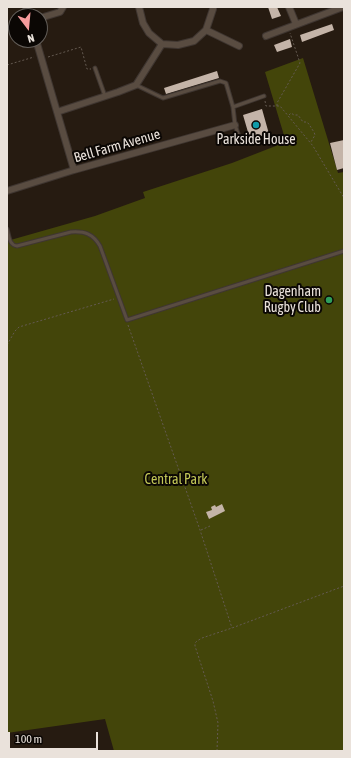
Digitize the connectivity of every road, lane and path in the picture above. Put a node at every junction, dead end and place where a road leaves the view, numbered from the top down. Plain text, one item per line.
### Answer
1 (63, 7) edge
2 (139, 7) edge
3 (213, 7) edge
4 (290, 7) edge
5 (343, 7) edge
6 (48, 16) edge
7 (296, 24) junction
8 (288, 27) junction
9 (206, 30) junction
10 (266, 36) dead end
11 (162, 44) junction
12 (239, 46) dead end
13 (38, 48) edge
14 (41, 57) junction
15 (7, 65) edge
16 (95, 68) joint
17 (136, 84) junction
18 (105, 96) junction
19 (264, 96) joint
20 (278, 106) junction
21 (233, 107) junction
22 (57, 112) junction
23 (289, 116) junction
24 (235, 125) junction
25 (240, 139) dead end
26 (311, 142) junction
27 (74, 170) junction
28 (7, 191) edge
29 (344, 198) edge
30 (7, 229) edge
31 (344, 251) edge
32 (119, 298) junction
33 (127, 320) junction
34 (7, 345) edge
35 (210, 526) dead end
36 (200, 530) junction
37 (344, 586) edge
38 (232, 628) junction
39 (217, 751) edge

1 - 6 street
2 - 11 street
3 - 9 street
4 - 7 street
5 - 7 street
7 - 8 street
8 - 10 street
8 - 20 path
9 - 11 street
9 - 12 street
11 - 17 street
13 - 14 street
14 - 15 path
14 - 16 path
14 - 22 street
16 - 18 lane
17 - 18 street
17 - 21 lane
18 - 22 street
19 - 20 path
19 - 21 lane
20 - 23 path
21 - 24 lane
22 - 27 street
23 - 26 path
23 - 26 path
24 - 25 lane
24 - 27 street, Bell Farm Avenue
26 - 29 path
27 - 28 street, Bell Farm Avenue
30 - 32 lane
31 - 33 lane
32 - 33 lane
32 - 34 path
33 - 36 path
35 - 36 path
36 - 38 path
37 - 38 path
38 - 39 path

